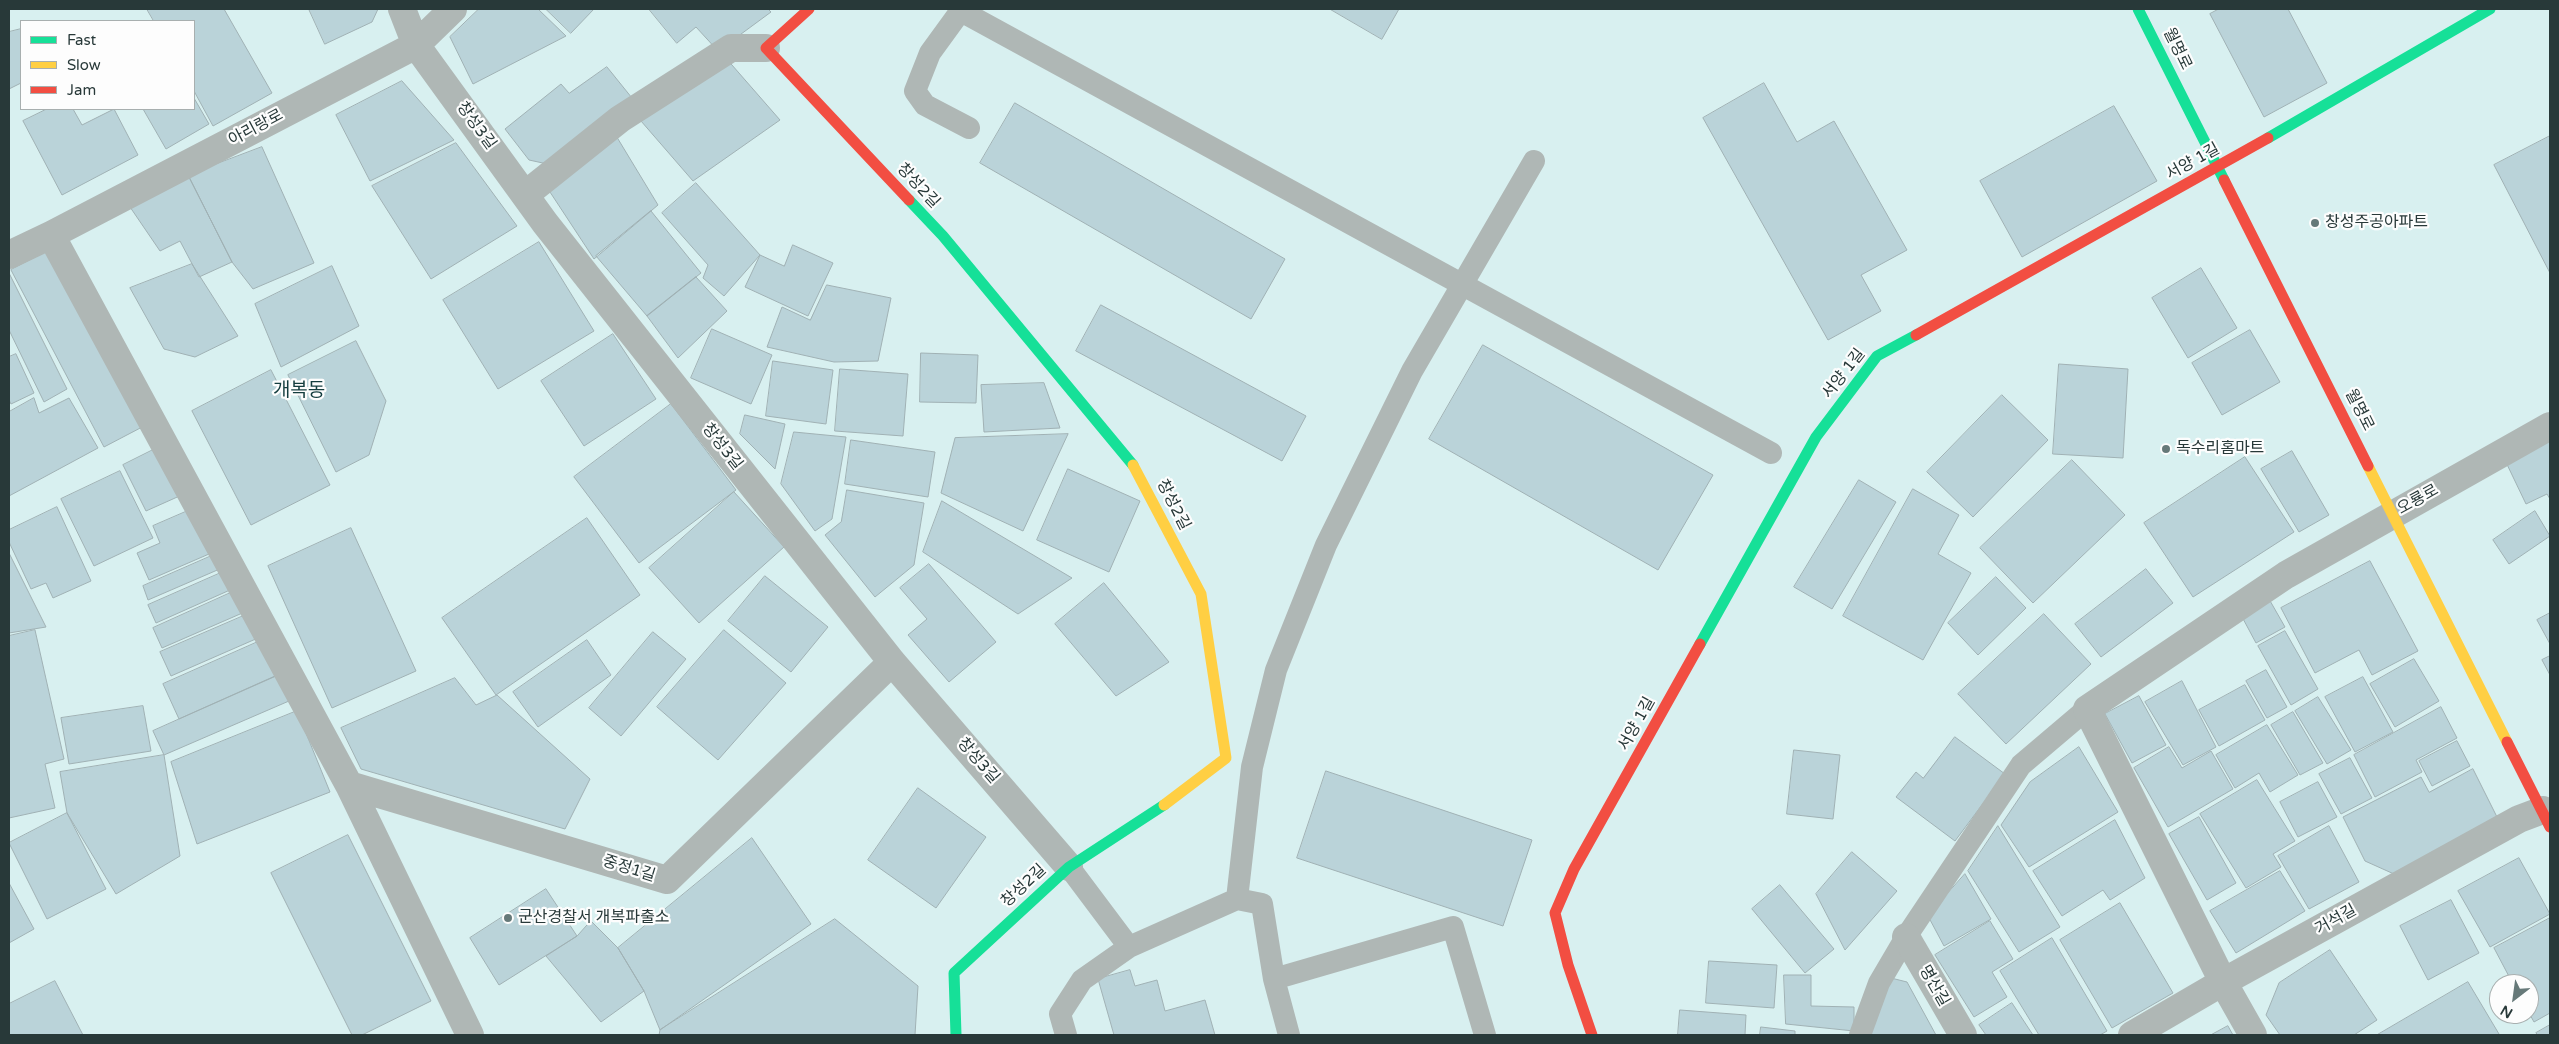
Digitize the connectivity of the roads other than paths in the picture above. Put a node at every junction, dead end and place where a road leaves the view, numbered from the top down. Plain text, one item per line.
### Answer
1 (402, 9) edge
2 (452, 9) edge
3 (809, 9) edge
4 (2138, 9) edge
5 (2490, 9) edge
6 (961, 10) edge
7 (416, 45) junction
8 (766, 48) junction
9 (968, 128) dead end
10 (1534, 161) dead end
11 (2217, 167) junction
12 (526, 194) junction
13 (51, 235) junction
14 (9, 255) edge
15 (1462, 284) junction
16 (2550, 426) edge
17 (1771, 453) dead end
18 (2394, 514) junction
19 (892, 662) junction
20 (2087, 709) junction
21 (349, 785) junction
22 (2546, 818) edge
23 (1069, 866) junction
24 (1237, 898) junction
25 (1906, 937) junction
26 (1128, 947) junction
27 (1274, 979) junction
28 (2223, 982) junction
29 (470, 1035) edge
30 (956, 1035) edge
31 (1066, 1035) edge
32 (1290, 1035) edge
33 (1485, 1035) edge
34 (1592, 1035) edge
35 (1860, 1035) edge
36 (1963, 1035) edge
37 (2132, 1035) edge
38 (2253, 1035) edge

1 - 7 street, 창성3길
2 - 7 street, 아리랑로
3 - 8 street
4 - 11 street, 월명로
5 - 11 street, 서양 1길
6 - 9 lane
6 - 15 lane
7 - 12 street, 창성3길
7 - 13 street, 아리랑로
8 - 12 street
8 - 23 street, 창성2길
10 - 15 lane
11 - 18 street, 월명로
11 - 34 street, 서양 1길
12 - 19 street, 창성3길
13 - 14 street, 아리랑로
13 - 21 street
15 - 17 lane
15 - 24 lane
16 - 18 street, 오룡로
18 - 20 street, 오룡로
18 - 22 street, 월명로
19 - 21 street, 중정1길
19 - 23 street, 창성3길
20 - 25 lane
20 - 28 street
21 - 29 street
22 - 28 street, 거석길
23 - 26 lane
23 - 30 street, 창성2길
24 - 26 lane
24 - 27 lane
25 - 35 lane
25 - 36 street, 명산길
26 - 31 lane
27 - 32 lane
27 - 33 lane
28 - 37 street, 거석길
28 - 38 street

